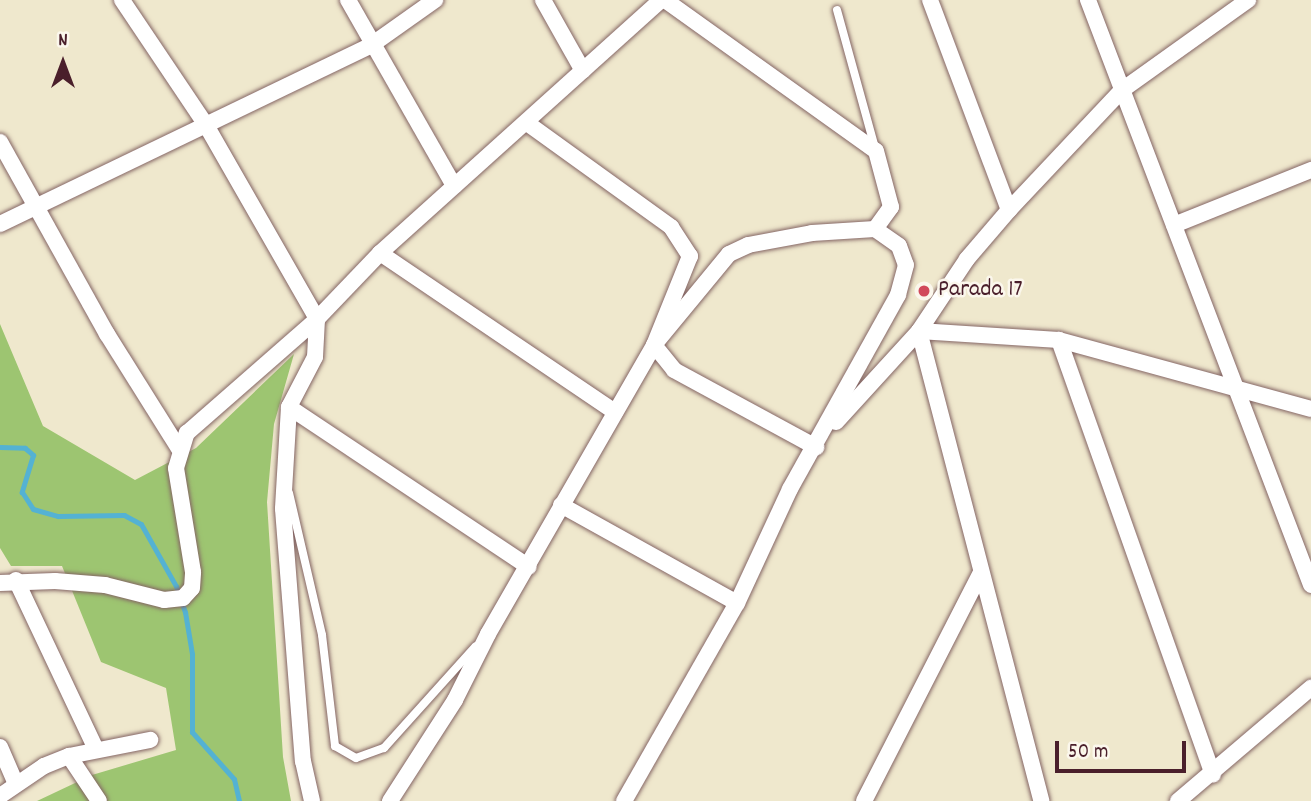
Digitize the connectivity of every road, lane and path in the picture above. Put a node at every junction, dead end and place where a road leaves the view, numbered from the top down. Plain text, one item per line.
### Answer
1 (348, 0) edge
2 (435, 0) edge
3 (543, 0) edge
4 (663, 0) edge
5 (930, 0) edge
6 (1088, 0) edge
7 (1246, 1) edge
8 (124, 2) edge
9 (836, 10) dead end
10 (370, 46) junction
11 (583, 71) junction
12 (1122, 90) junction
13 (527, 123) junction
14 (206, 125) junction
15 (0, 142) edge
16 (876, 150) junction
17 (1311, 170) edge
18 (454, 186) junction
19 (33, 205) junction
20 (1009, 210) junction
21 (0, 224) edge
22 (1174, 225) junction
23 (875, 229) junction
24 (380, 253) junction
25 (317, 319) junction
26 (919, 331) junction
27 (1059, 340) junction
28 (654, 345) junction
29 (1238, 390) junction
30 (289, 407) junction
31 (1311, 409) edge
32 (615, 412) junction
33 (821, 440) junction
34 (179, 449) junction
35 (285, 476) junction
36 (561, 505) junction
37 (529, 567) junction
38 (980, 574) junction
39 (8, 582) edge
40 (1311, 585) edge
41 (737, 603) junction
42 (488, 634) junction
43 (1311, 688) edge
44 (150, 740) dead end
45 (0, 747) edge
46 (96, 749) junction
47 (69, 756) junction
48 (1213, 775) junction
49 (16, 783) junction
50 (0, 796) edge
51 (99, 801) edge
52 (312, 801) edge
53 (390, 801) edge
54 (624, 801) edge
55 (864, 801) edge
56 (1041, 801) edge
57 (1178, 801) edge

1 - 10 street
2 - 10 street
3 - 11 street
4 - 11 street
4 - 16 street
5 - 20 street
6 - 12 street
7 - 12 street
8 - 14 street
9 - 16 lane
10 - 14 street
10 - 18 street
11 - 13 street
12 - 20 street
12 - 22 street
13 - 18 street
13 - 28 street
14 - 19 street
14 - 25 street
15 - 19 street
16 - 23 street
17 - 22 street
18 - 24 street
19 - 21 street
19 - 34 street
20 - 26 street
22 - 29 street
23 - 28 street
23 - 33 street
24 - 25 street
24 - 32 street
25 - 30 street
25 - 34 street
26 - 27 street
26 - 33 street
26 - 38 street
27 - 29 street
27 - 48 street
28 - 32 street
28 - 33 street
29 - 31 street
29 - 40 street
30 - 35 street
30 - 37 street
32 - 36 street
33 - 41 street
34 - 39 street
35 - 42 lane
35 - 52 street
36 - 37 street
36 - 41 street
37 - 42 street
38 - 55 street
38 - 56 street
39 - 46 street
41 - 54 street
42 - 53 street
43 - 48 street
44 - 46 street
45 - 49 street
46 - 47 street
47 - 49 street
47 - 51 street
48 - 57 street
49 - 50 street

